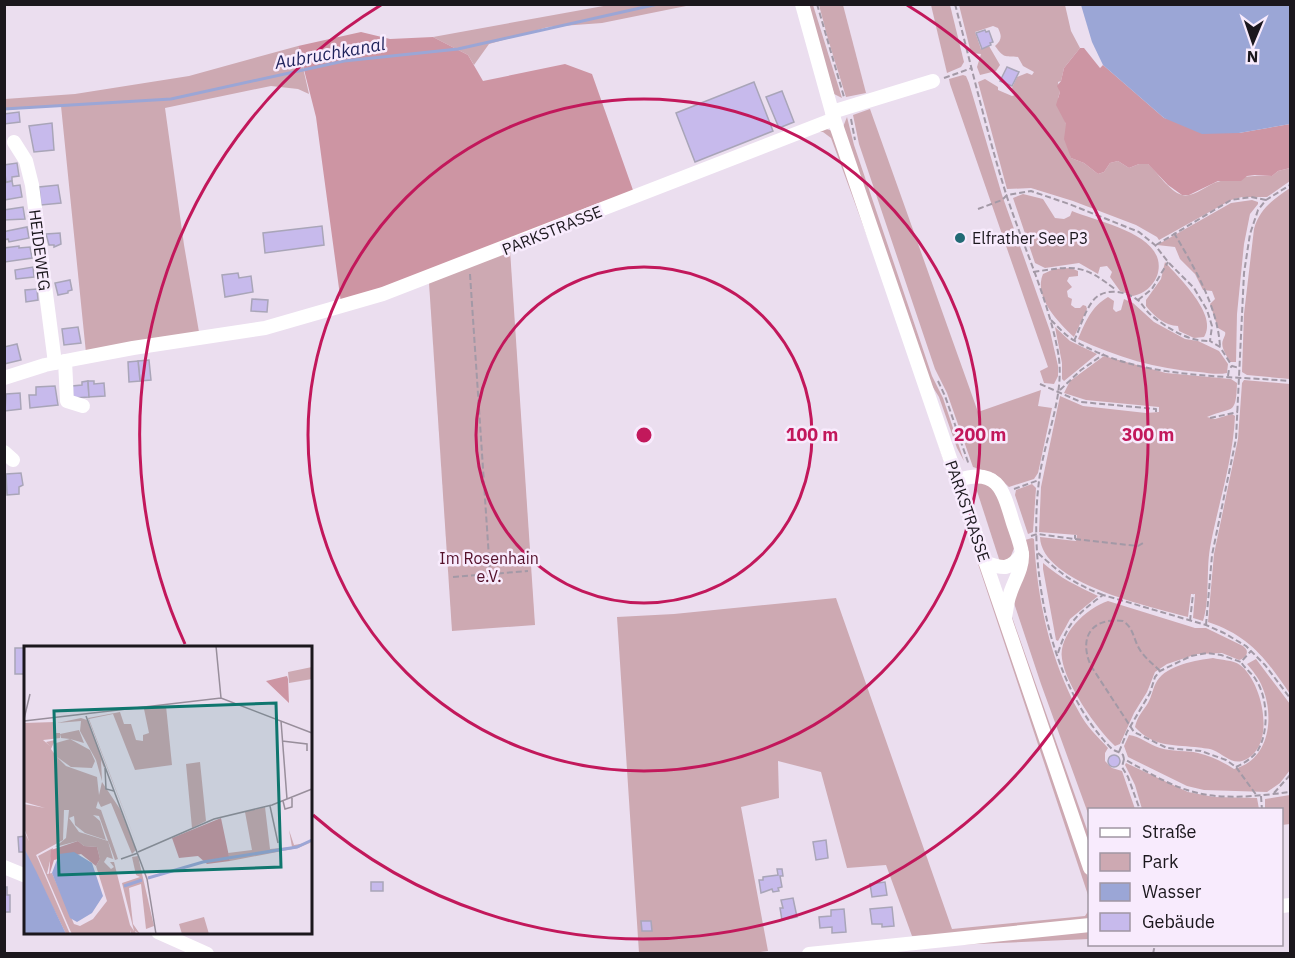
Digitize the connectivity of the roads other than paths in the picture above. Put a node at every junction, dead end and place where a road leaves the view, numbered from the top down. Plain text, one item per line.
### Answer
1 (801, 4) edge
2 (933, 81) road end
3 (833, 116) junction
4 (14, 142) dead end
5 (60, 362) junction
6 (4, 378) edge
7 (83, 406) dead end
8 (965, 478) junction
9 (1022, 554) junction
10 (986, 563) junction
11 (1005, 619) junction
12 (1088, 865) edge
13 (4, 867) edge
14 (24, 875) edge
15 (1088, 925) edge
16 (160, 934) edge
17 (207, 954) edge
18 (809, 954) edge

1 - 3 street, PARKSTRASSE
2 - 3 street
3 - 5 street, PARKSTRASSE
3 - 8 street, PARKSTRASSE
4 - 5 street, HEIDEWEG
5 - 6 street
5 - 7 street, HEIDEWEG
8 - 9 street
8 - 10 street, PARKSTRASSE
9 - 10 street
9 - 11 street
10 - 11 street, PARKSTRASSE
11 - 12 street, PARKSTRASSE
13 - 14 street
15 - 18 street
16 - 17 street

